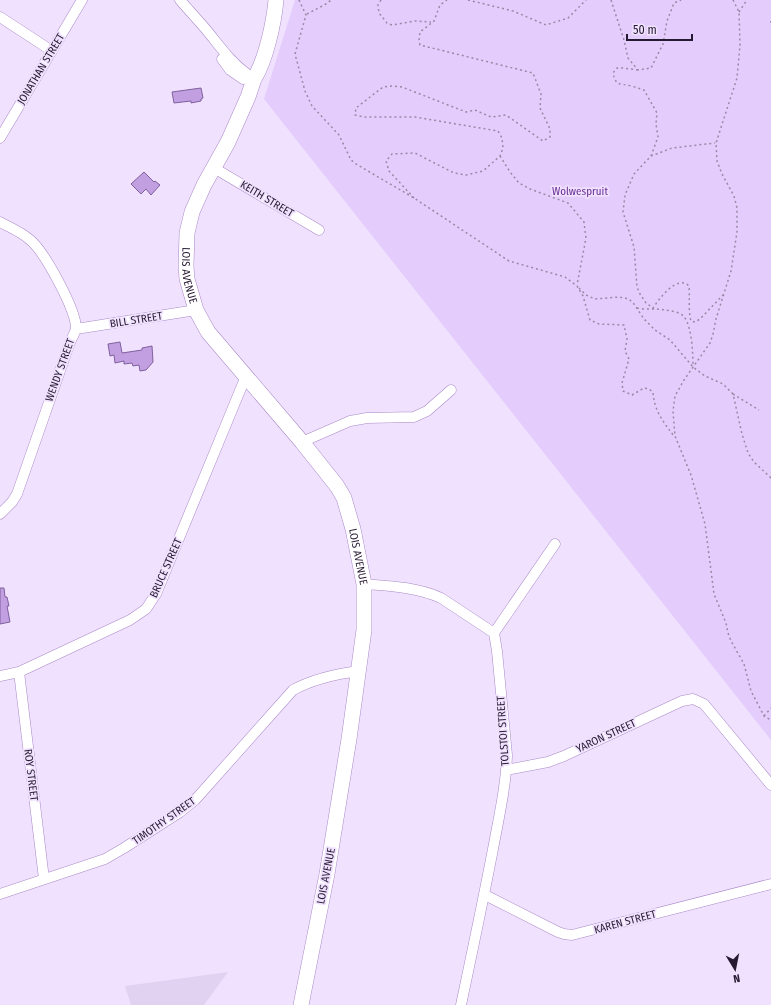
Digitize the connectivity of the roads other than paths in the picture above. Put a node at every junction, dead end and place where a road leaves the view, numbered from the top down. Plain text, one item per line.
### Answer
1 (82, 0) edge
2 (180, 0) edge
3 (268, 0) edge
4 (276, 0) edge
5 (0, 17) edge
6 (52, 51) junction
7 (248, 78) junction
8 (0, 138) edge
9 (215, 165) junction
10 (0, 222) edge
11 (319, 230) dead end
12 (196, 310) junction
13 (76, 329) junction
14 (246, 376) junction
15 (451, 390) dead end
16 (302, 442) junction
17 (0, 514) edge
18 (555, 544) dead end
19 (364, 584) junction
20 (494, 634) junction
21 (358, 671) junction
22 (19, 672) junction
23 (0, 676) edge
24 (506, 770) junction
25 (771, 785) edge
26 (44, 879) junction
27 (771, 884) edge
28 (0, 894) edge
29 (485, 895) junction
30 (301, 1005) edge
31 (461, 1005) edge

1 - 6 street, JONATHAN STREET
2 - 7 street
3 - 7 street, LOIS AVENUE
4 - 7 street, LOIS AVENUE
5 - 6 street
6 - 8 street, JONATHAN STREET
7 - 9 street, LOIS AVENUE
9 - 11 street, KEITH STREET
9 - 12 street, LOIS AVENUE
10 - 13 street, WENDY STREET
12 - 13 street, BILL STREET
12 - 14 street, LOIS AVENUE
13 - 17 street, WENDY STREET
14 - 16 street, LOIS AVENUE
14 - 22 street, BRUCE STREET
15 - 16 street
16 - 19 street, LOIS AVENUE
18 - 20 street
19 - 20 street
19 - 21 street, LOIS AVENUE
20 - 24 street, TOLSTOI STREET
21 - 26 street, TIMOTHY STREET
21 - 30 street, LOIS AVENUE
22 - 23 street, BRUCE STREET
22 - 26 street, ROY STREET
24 - 25 street, YARON STREET
24 - 29 street, TOLSTOI STREET
26 - 28 street, TIMOTHY STREET
27 - 29 street, KAREN STREET
29 - 31 street, TOLSTOI STREET

